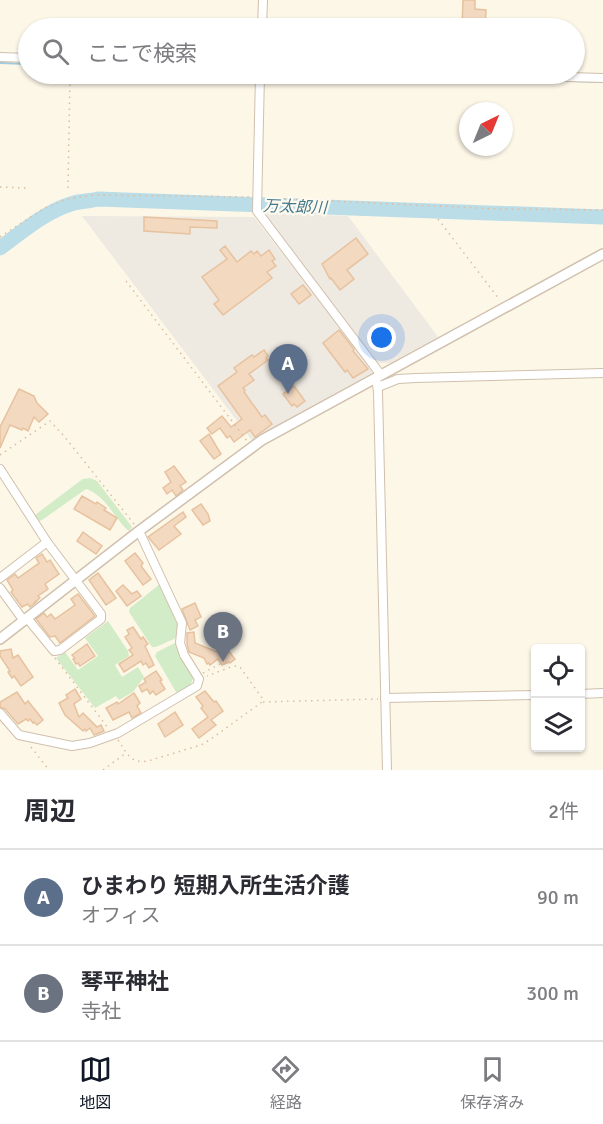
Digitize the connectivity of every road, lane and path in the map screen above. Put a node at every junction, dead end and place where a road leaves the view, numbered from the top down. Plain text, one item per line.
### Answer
1 (263, 0) edge
2 (262, 18) edge
3 (0, 57) edge
4 (18, 58) edge
5 (585, 77) edge
6 (603, 78) edge
7 (70, 84) edge
8 (260, 84) edge
9 (0, 187) edge
10 (26, 188) dead end
11 (68, 188) dead end
12 (257, 198) junction
13 (603, 210) edge
14 (438, 219) dead end
15 (0, 237) edge
16 (603, 254) edge
17 (126, 281) dead end
18 (505, 307) junction
19 (603, 373) edge
20 (378, 380) junction
21 (252, 448) junction
22 (0, 455) edge
23 (0, 469) edge
24 (139, 531) junction
25 (47, 543) junction
26 (0, 578) edge
27 (76, 581) junction
28 (0, 588) edge
29 (26, 619) junction
30 (0, 639) edge
31 (54, 651) junction
32 (220, 664) dead end
33 (198, 678) junction
34 (603, 693) edge
35 (585, 694) edge
36 (531, 695) edge
37 (385, 698) junction
38 (262, 702) junction
39 (0, 713) edge
40 (113, 735) junction
41 (24, 736) junction
42 (126, 752) junction
43 (49, 770) edge
44 (103, 770) edge
45 (387, 770) edge

1 - 2 street
3 - 4 street
5 - 6 street
7 - 11 path
8 - 12 street
9 - 10 path
12 - 13 path
12 - 15 path
12 - 20 street
14 - 18 path
16 - 18 street
17 - 21 path
18 - 20 street
19 - 20 street
20 - 21 street
20 - 37 street
21 - 24 street
22 - 24 path
23 - 25 street
24 - 27 street
24 - 33 street
25 - 26 street
25 - 27 street
27 - 29 street
27 - 31 street
28 - 29 street
29 - 30 street
29 - 31 street
31 - 40 path
32 - 33 path
33 - 38 path
33 - 40 street
34 - 35 street
36 - 37 street
37 - 38 path
37 - 45 street
38 - 42 path
39 - 41 street
40 - 41 street
40 - 42 path
41 - 43 path
42 - 44 path

